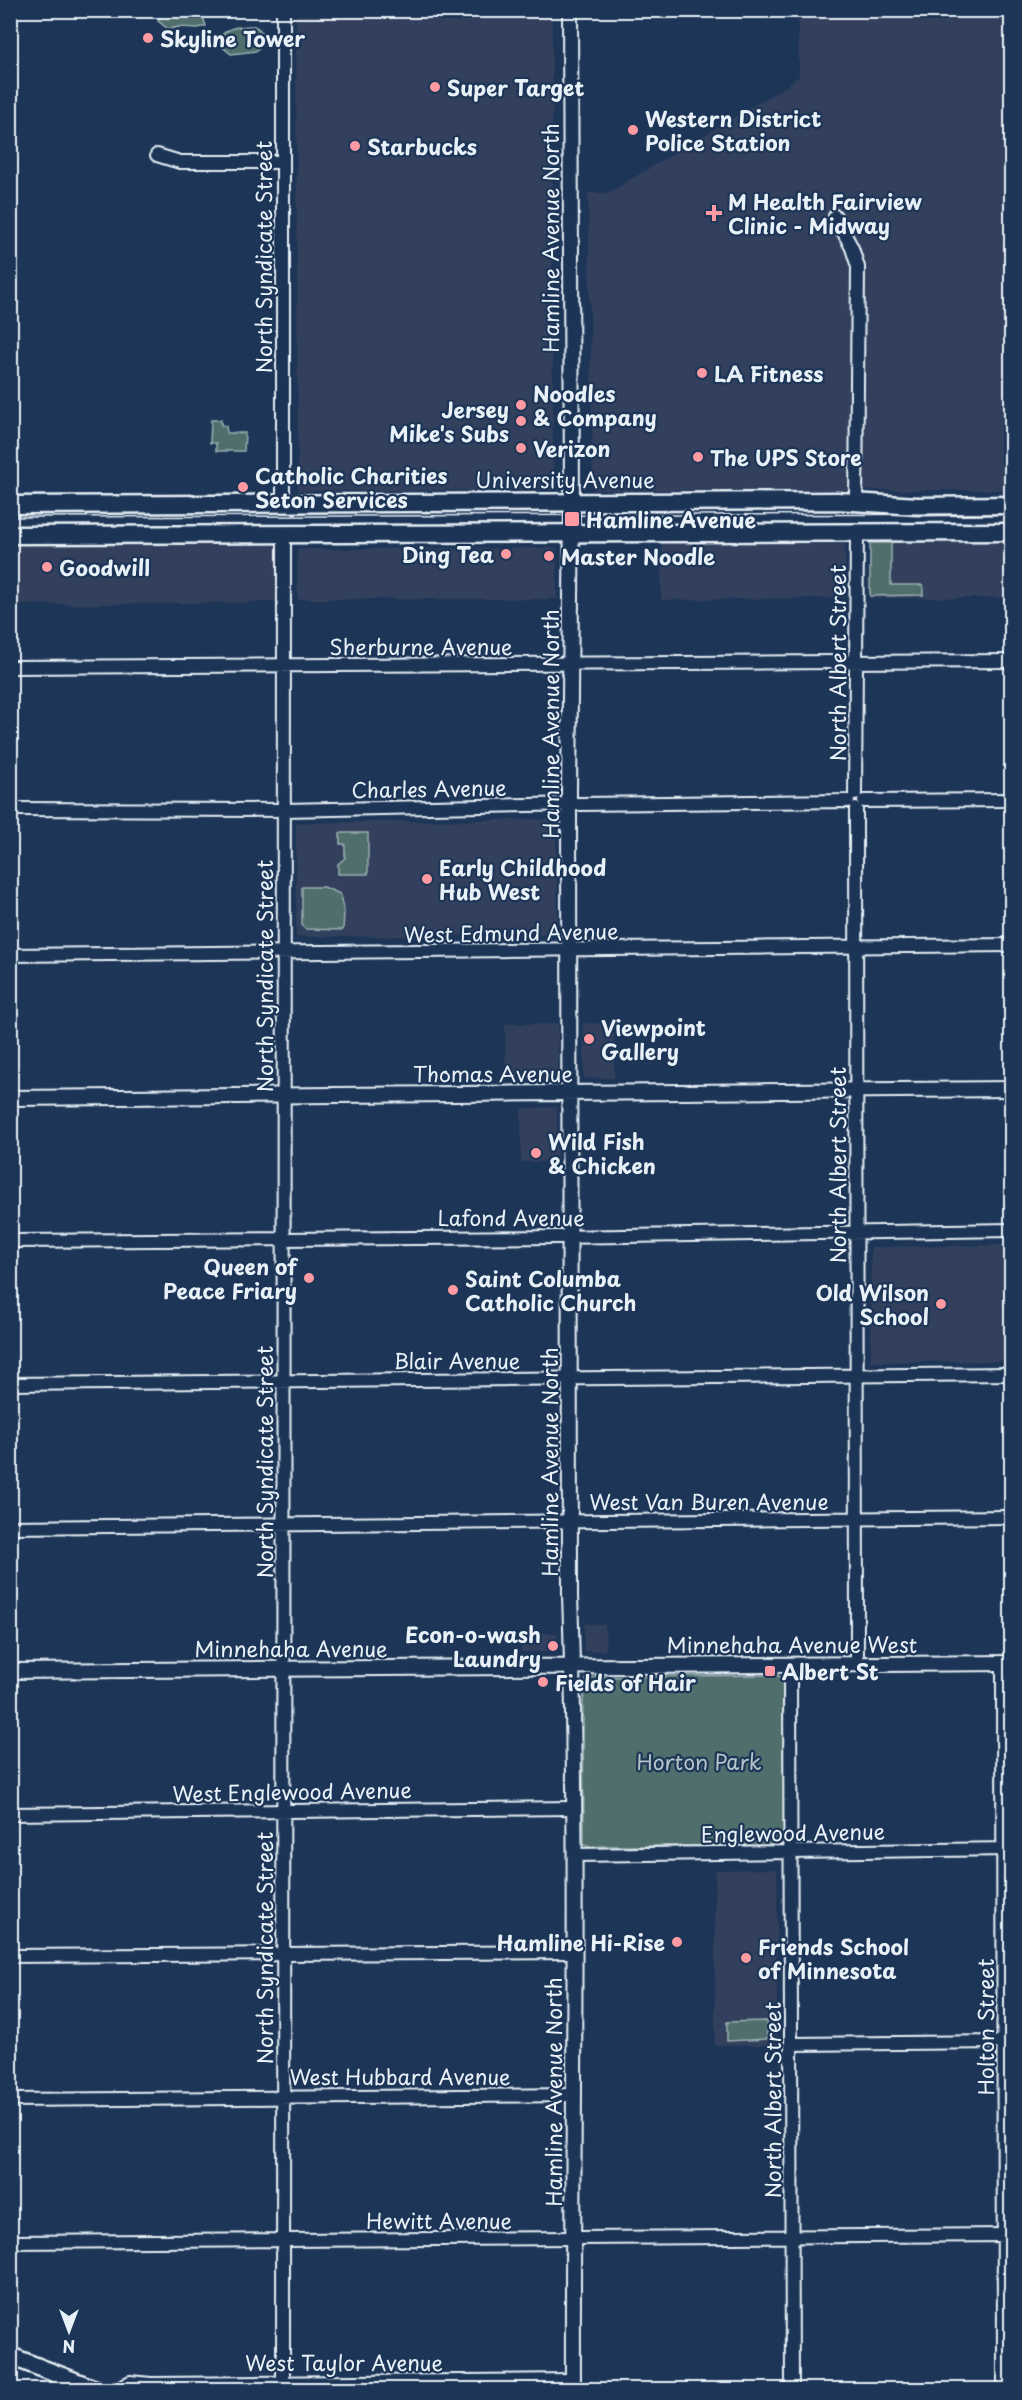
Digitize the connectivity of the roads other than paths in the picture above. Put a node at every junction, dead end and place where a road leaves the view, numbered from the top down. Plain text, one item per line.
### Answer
1 (283, 10) edge
2 (570, 10) edge
3 (157, 155) dead end
4 (283, 162) junction
5 (835, 216) dead end
6 (572, 502) junction
7 (856, 502) junction
8 (283, 503) junction
9 (10, 505) edge
10 (1011, 505) edge
11 (1011, 532) edge
12 (857, 533) junction
13 (284, 534) junction
14 (572, 534) junction
15 (10, 535) edge
16 (1011, 661) edge
17 (857, 663) junction
18 (571, 664) junction
19 (10, 667) edge
20 (284, 667) junction
21 (1011, 800) edge
22 (856, 801) junction
23 (569, 804) junction
24 (10, 809) edge
25 (284, 810) junction
26 (1011, 945) edge
27 (857, 948) junction
28 (570, 951) junction
29 (284, 953) junction
30 (10, 955) edge
31 (1011, 1089) edge
32 (857, 1090) junction
33 (570, 1094) junction
34 (284, 1095) junction
35 (10, 1098) edge
36 (1011, 1230) edge
37 (856, 1231) junction
38 (570, 1236) junction
39 (284, 1238) junction
40 (10, 1241) edge
41 (1011, 1374) edge
42 (857, 1375) junction
43 (570, 1379) junction
44 (283, 1381) junction
45 (10, 1384) edge
46 (1011, 1517) edge
47 (857, 1519) junction
48 (570, 1522) junction
49 (283, 1524) junction
50 (10, 1527) edge
51 (1007, 1664) edge
52 (858, 1665) junction
53 (790, 1666) junction
54 (573, 1667) junction
55 (283, 1668) junction
56 (10, 1671) edge
57 (574, 1808) junction
58 (283, 1810) junction
59 (10, 1814) edge
60 (1007, 1849) edge
61 (791, 1852) junction
62 (575, 1855) junction
63 (574, 1952) junction
64 (283, 1954) junction
65 (10, 1956) edge
66 (1005, 2042) junction
67 (791, 2044) junction
68 (574, 2095) junction
69 (283, 2097) junction
70 (10, 2100) edge
71 (1008, 2235) edge
72 (791, 2238) junction
73 (574, 2239) junction
74 (283, 2240) junction
75 (10, 2242) edge
76 (10, 2356) edge
77 (427, 2385) edge
78 (573, 2385) edge
79 (283, 2386) edge
80 (98, 2390) edge
81 (117, 2390) edge
82 (792, 2390) edge
83 (1004, 2390) edge

1 - 4 street, North Syndicate Street
2 - 6 street, Hamline Avenue North
3 - 4 street
4 - 8 street, North Syndicate Street
5 - 7 street
6 - 7 main road, University Avenue
6 - 8 main road, University Avenue
6 - 14 street, Hamline Avenue North
7 - 10 main road, University Avenue
8 - 9 main road, University Avenue
11 - 12 main road
12 - 14 main road
12 - 17 street, North Albert Street
13 - 14 main road
13 - 15 main road
13 - 20 street, North Syndicate Street
14 - 18 street, Hamline Avenue North
16 - 17 street, Sherburne Avenue
17 - 18 street, Sherburne Avenue
17 - 22 street, North Albert Street
18 - 20 street, Sherburne Avenue
18 - 23 street, Hamline Avenue North
19 - 20 street, Sherburne Avenue
20 - 25 street, North Syndicate Street
21 - 22 street, Charles Avenue
22 - 23 street, Charles Avenue
22 - 27 street, North Albert Street
23 - 25 street, Charles Avenue
23 - 28 street, Hamline Avenue North
24 - 25 street, Charles Avenue
25 - 29 street, North Syndicate Street
26 - 27 street, West Edmund Avenue
27 - 28 street, West Edmund Avenue
27 - 32 street, North Albert Street
28 - 29 street, West Edmund Avenue
28 - 33 street, Hamline Avenue North
29 - 30 street, West Edmund Avenue
29 - 34 street, North Syndicate Street
31 - 32 street, Thomas Avenue
32 - 33 street, Thomas Avenue
32 - 37 street, North Albert Street
33 - 34 street, Thomas Avenue
33 - 38 street, Hamline Avenue North
34 - 35 street, Thomas Avenue
34 - 39 street, North Syndicate Street
36 - 37 street, Lafond Avenue
37 - 38 street, Lafond Avenue
37 - 42 street, North Albert Street
38 - 39 street, Lafond Avenue
38 - 43 street, Hamline Avenue North
39 - 40 street, Lafond Avenue
39 - 44 street, North Syndicate Street
41 - 42 street, Blair Avenue
42 - 43 street, Blair Avenue
42 - 47 street, North Albert Street
43 - 44 street, Blair Avenue
43 - 48 street, Hamline Avenue North
44 - 45 street, Blair Avenue
44 - 49 street, North Syndicate Street
46 - 47 street, West Van Buren Avenue
47 - 48 street, West Van Buren Avenue
47 - 52 street, North Albert Street
48 - 49 street, West Van Buren Avenue
48 - 54 street, Hamline Avenue North
49 - 50 street, West Van Buren Avenue
49 - 55 street, North Syndicate Street
51 - 52 street, Minnehaha Avenue West
51 - 60 street, Holton Street
52 - 53 street, Minnehaha Avenue West
53 - 54 street, Minnehaha Avenue West
53 - 61 street, North Albert Street
54 - 55 street, Minnehaha Avenue
54 - 57 street, Hamline Avenue North
55 - 56 street, Minnehaha Avenue
55 - 58 street, North Syndicate Street
57 - 58 street, West Englewood Avenue
57 - 62 street, Hamline Avenue North
58 - 59 street, West Englewood Avenue
58 - 64 street, North Syndicate Street
60 - 61 street, Englewood Avenue
60 - 66 street, Holton Street
61 - 62 street, Englewood Avenue
61 - 67 street, North Albert Street
62 - 63 street, Hamline Avenue North
63 - 64 street
63 - 68 street, Hamline Avenue North
64 - 65 street
64 - 69 street, North Syndicate Street
66 - 67 street
66 - 71 street, Holton Street
67 - 72 street, North Albert Street
68 - 69 street, West Hubbard Avenue
68 - 73 street, Hamline Avenue North
69 - 70 street, West Hubbard Avenue
69 - 74 street, North Syndicate Street
71 - 72 street, Hewitt Avenue
71 - 83 street, Holton Street
72 - 73 street, Hewitt Avenue
72 - 82 street, North Albert Street
73 - 74 street, Hewitt Avenue
73 - 78 street, Hamline Avenue North
74 - 75 street, Hewitt Avenue
74 - 79 street, North Syndicate Street
76 - 80 main road
77 - 78 street, West Taylor Avenue
77 - 79 street, West Taylor Avenue
79 - 81 street, West Taylor Avenue

